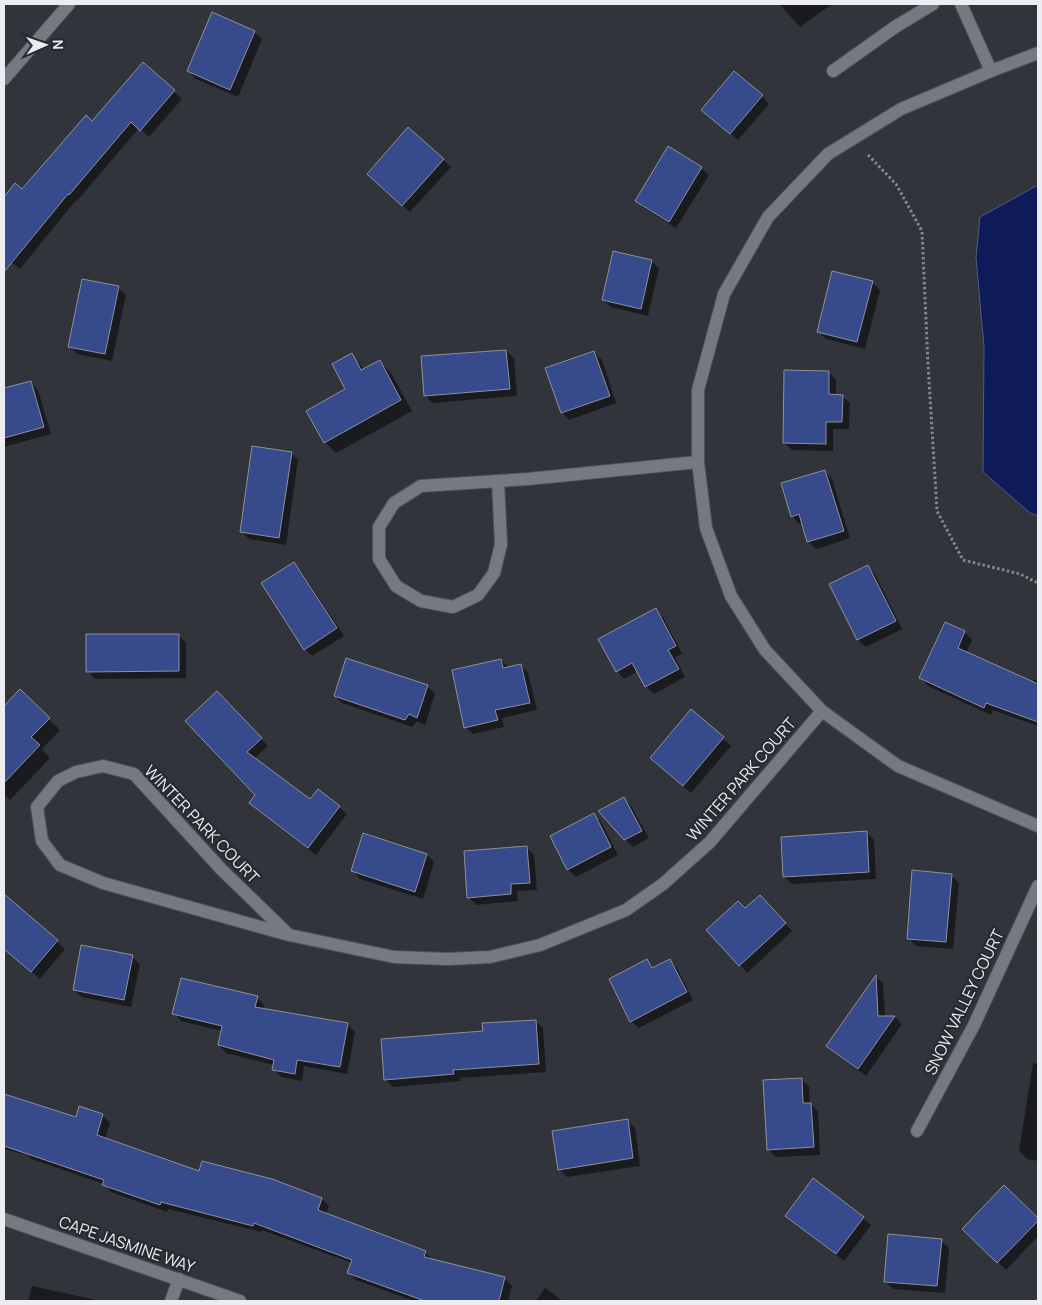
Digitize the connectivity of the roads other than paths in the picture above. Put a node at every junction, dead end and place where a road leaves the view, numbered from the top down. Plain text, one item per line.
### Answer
1 (69, 4) edge
2 (933, 4) edge
3 (961, 4) edge
4 (1038, 53) edge
5 (833, 71) dead end
6 (991, 71) junction
7 (4, 78) edge
8 (698, 462) junction
9 (498, 481) junction
10 (822, 711) junction
11 (1038, 826) edge
12 (1038, 886) edge
13 (289, 935) junction
14 (917, 1131) dead end
15 (4, 1219) edge
16 (179, 1279) junction
17 (171, 1301) edge
18 (240, 1301) edge

1 - 7 street
2 - 5 street
3 - 6 street
4 - 6 street
6 - 8 street
8 - 9 street
8 - 10 street
9 - 9 street
10 - 11 street
10 - 13 street, WINTER PARK COURT
12 - 14 street, SNOW VALLEY COURT
13 - 13 street, WINTER PARK COURT
15 - 16 street, CAPE JASMINE WAY
16 - 17 street
16 - 18 street, CAPE JASMINE WAY

